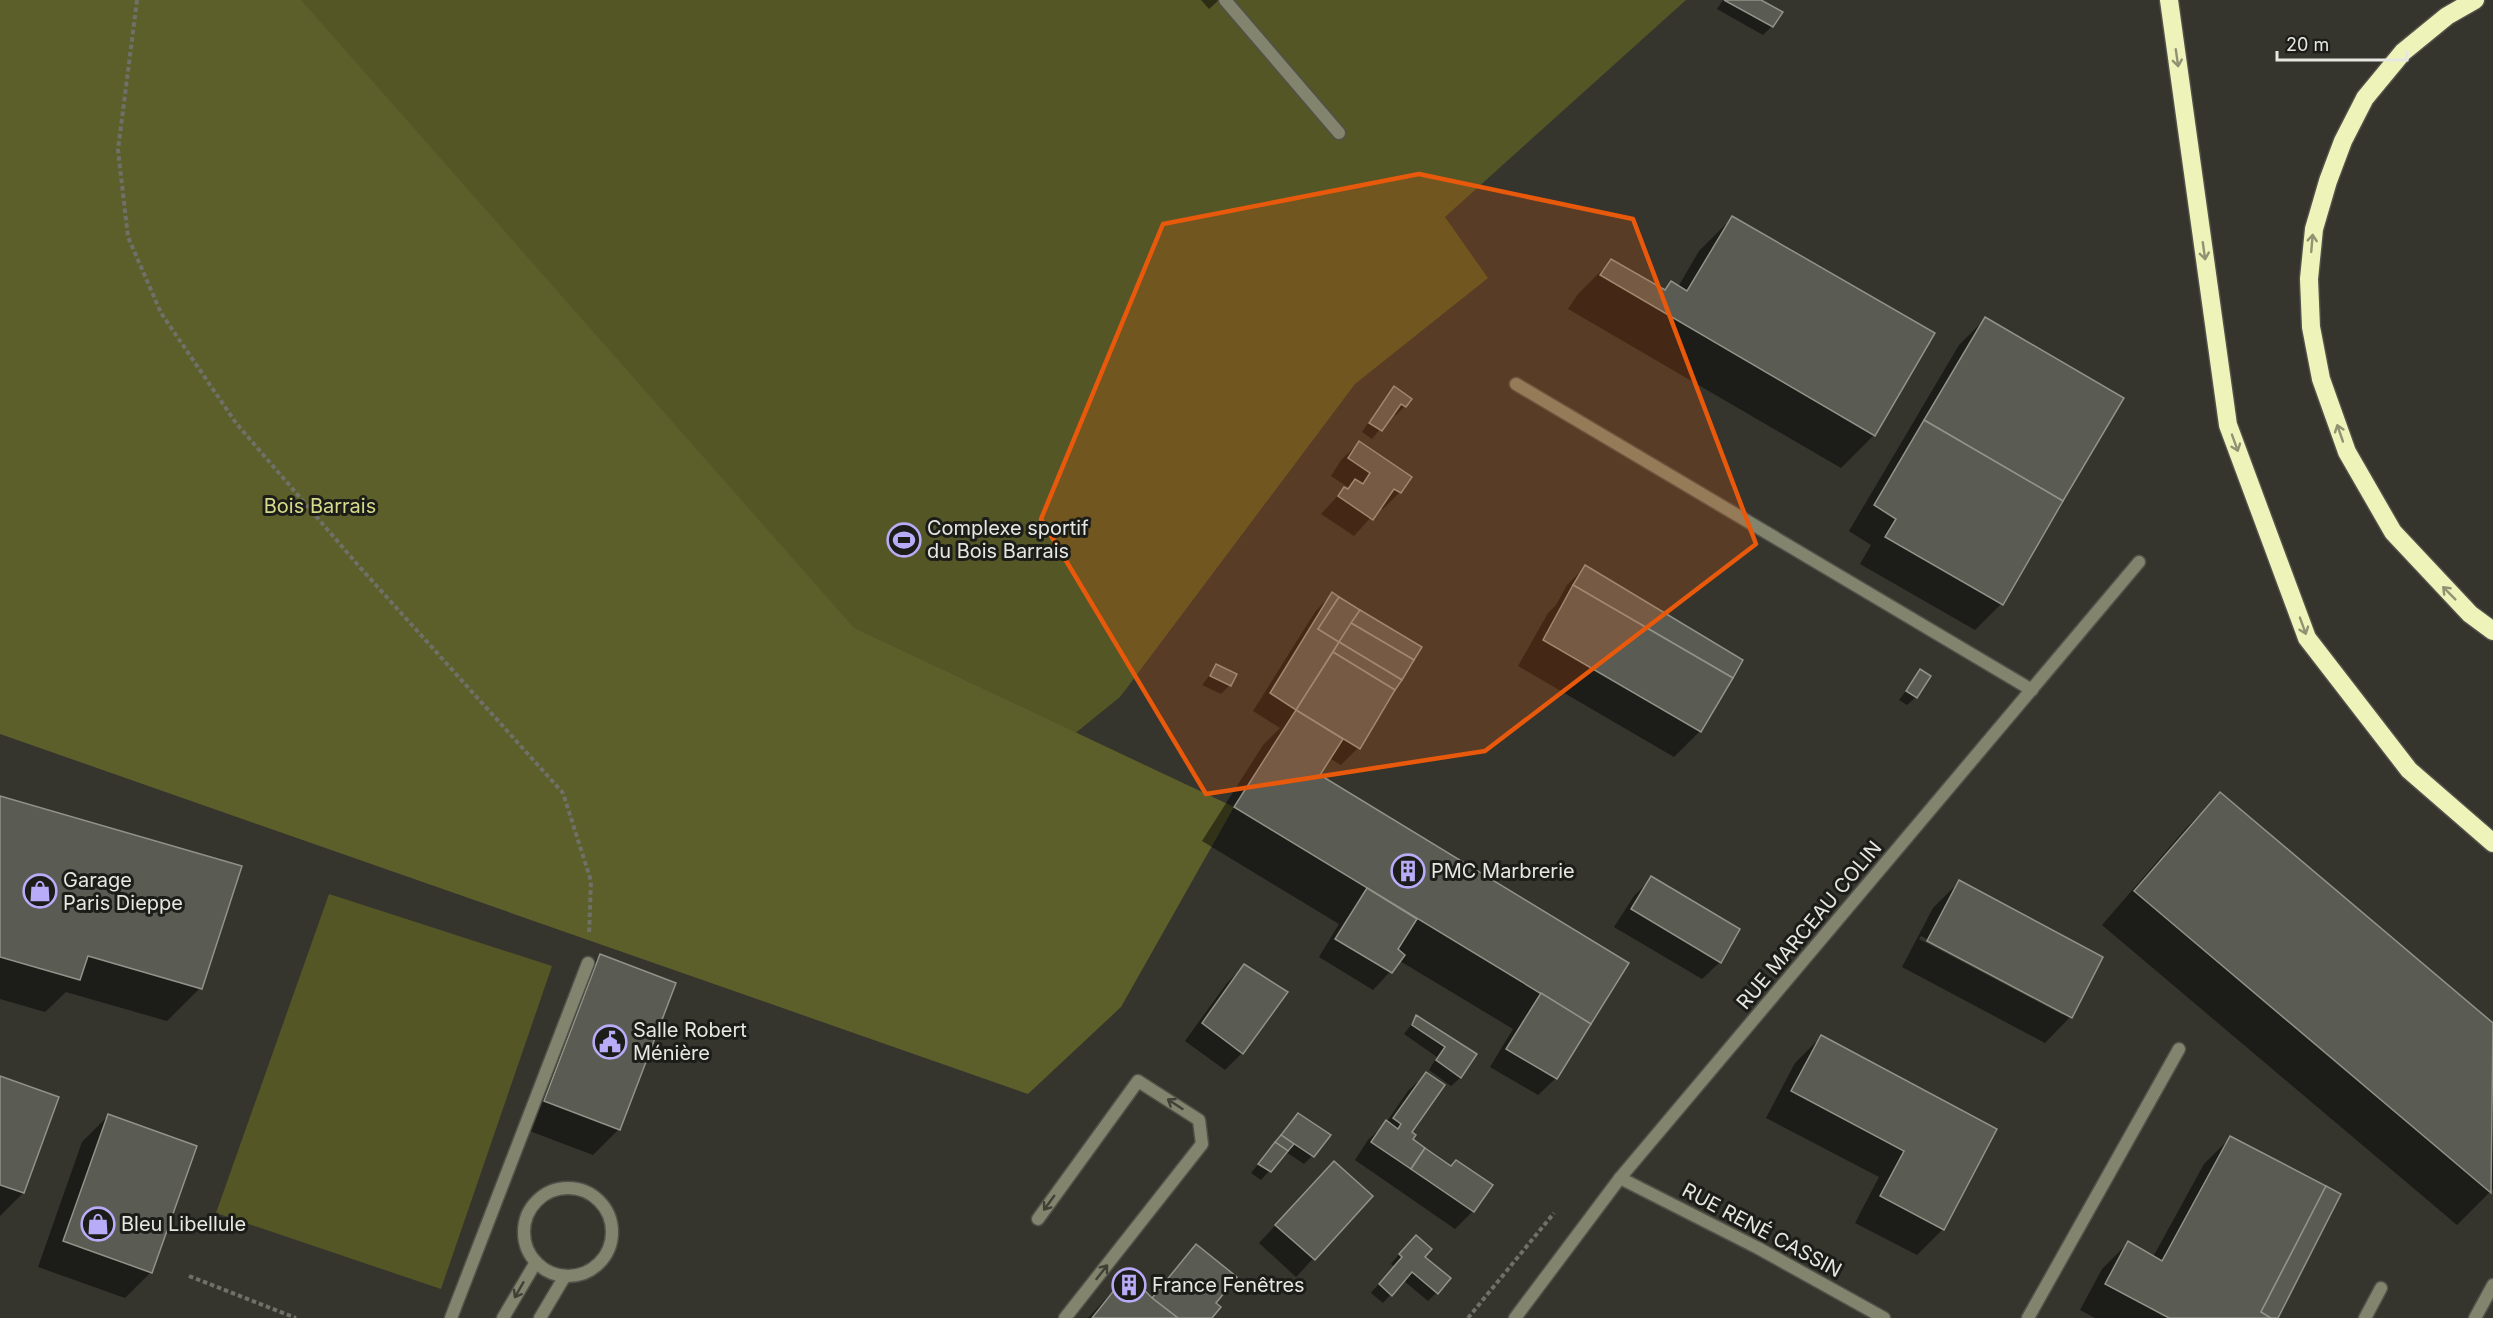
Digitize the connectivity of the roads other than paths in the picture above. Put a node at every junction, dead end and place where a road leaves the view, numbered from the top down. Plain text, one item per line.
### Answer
1 (1226, 0) edge
2 (2169, 0) edge
3 (2475, 0) edge
4 (1339, 133) dead end
5 (1516, 384) dead end
6 (2139, 562) dead end
7 (2493, 632) edge
8 (2032, 690) junction
9 (2493, 843) edge
10 (588, 963) road end
11 (2179, 1049) dead end
12 (1620, 1178) junction
13 (1038, 1218) dead end
14 (536, 1262) junction
15 (565, 1276) junction
16 (2493, 1285) edge
17 (2381, 1288) dead end
18 (451, 1318) edge
19 (503, 1318) edge
20 (540, 1318) edge
21 (1065, 1318) edge
22 (1515, 1318) edge
23 (1884, 1318) edge
24 (2028, 1318) edge
25 (2365, 1318) edge
26 (2475, 1318) edge

1 - 4 street
2 -> 9 highway
7 -> 3 highway
5 - 8 street
6 - 8 street, RUE MARCEAU COLIN
8 - 12 street, RUE MARCEAU COLIN
10 - 18 street
11 - 24 street
12 - 22 street, RUE MARCEAU COLIN
12 - 23 street, RUE RENÉ CASSIN
21 -> 13 street
14 - 15 street
14 - 15 street
14 -> 19 street
15 - 20 street
16 - 26 street
17 - 25 street

